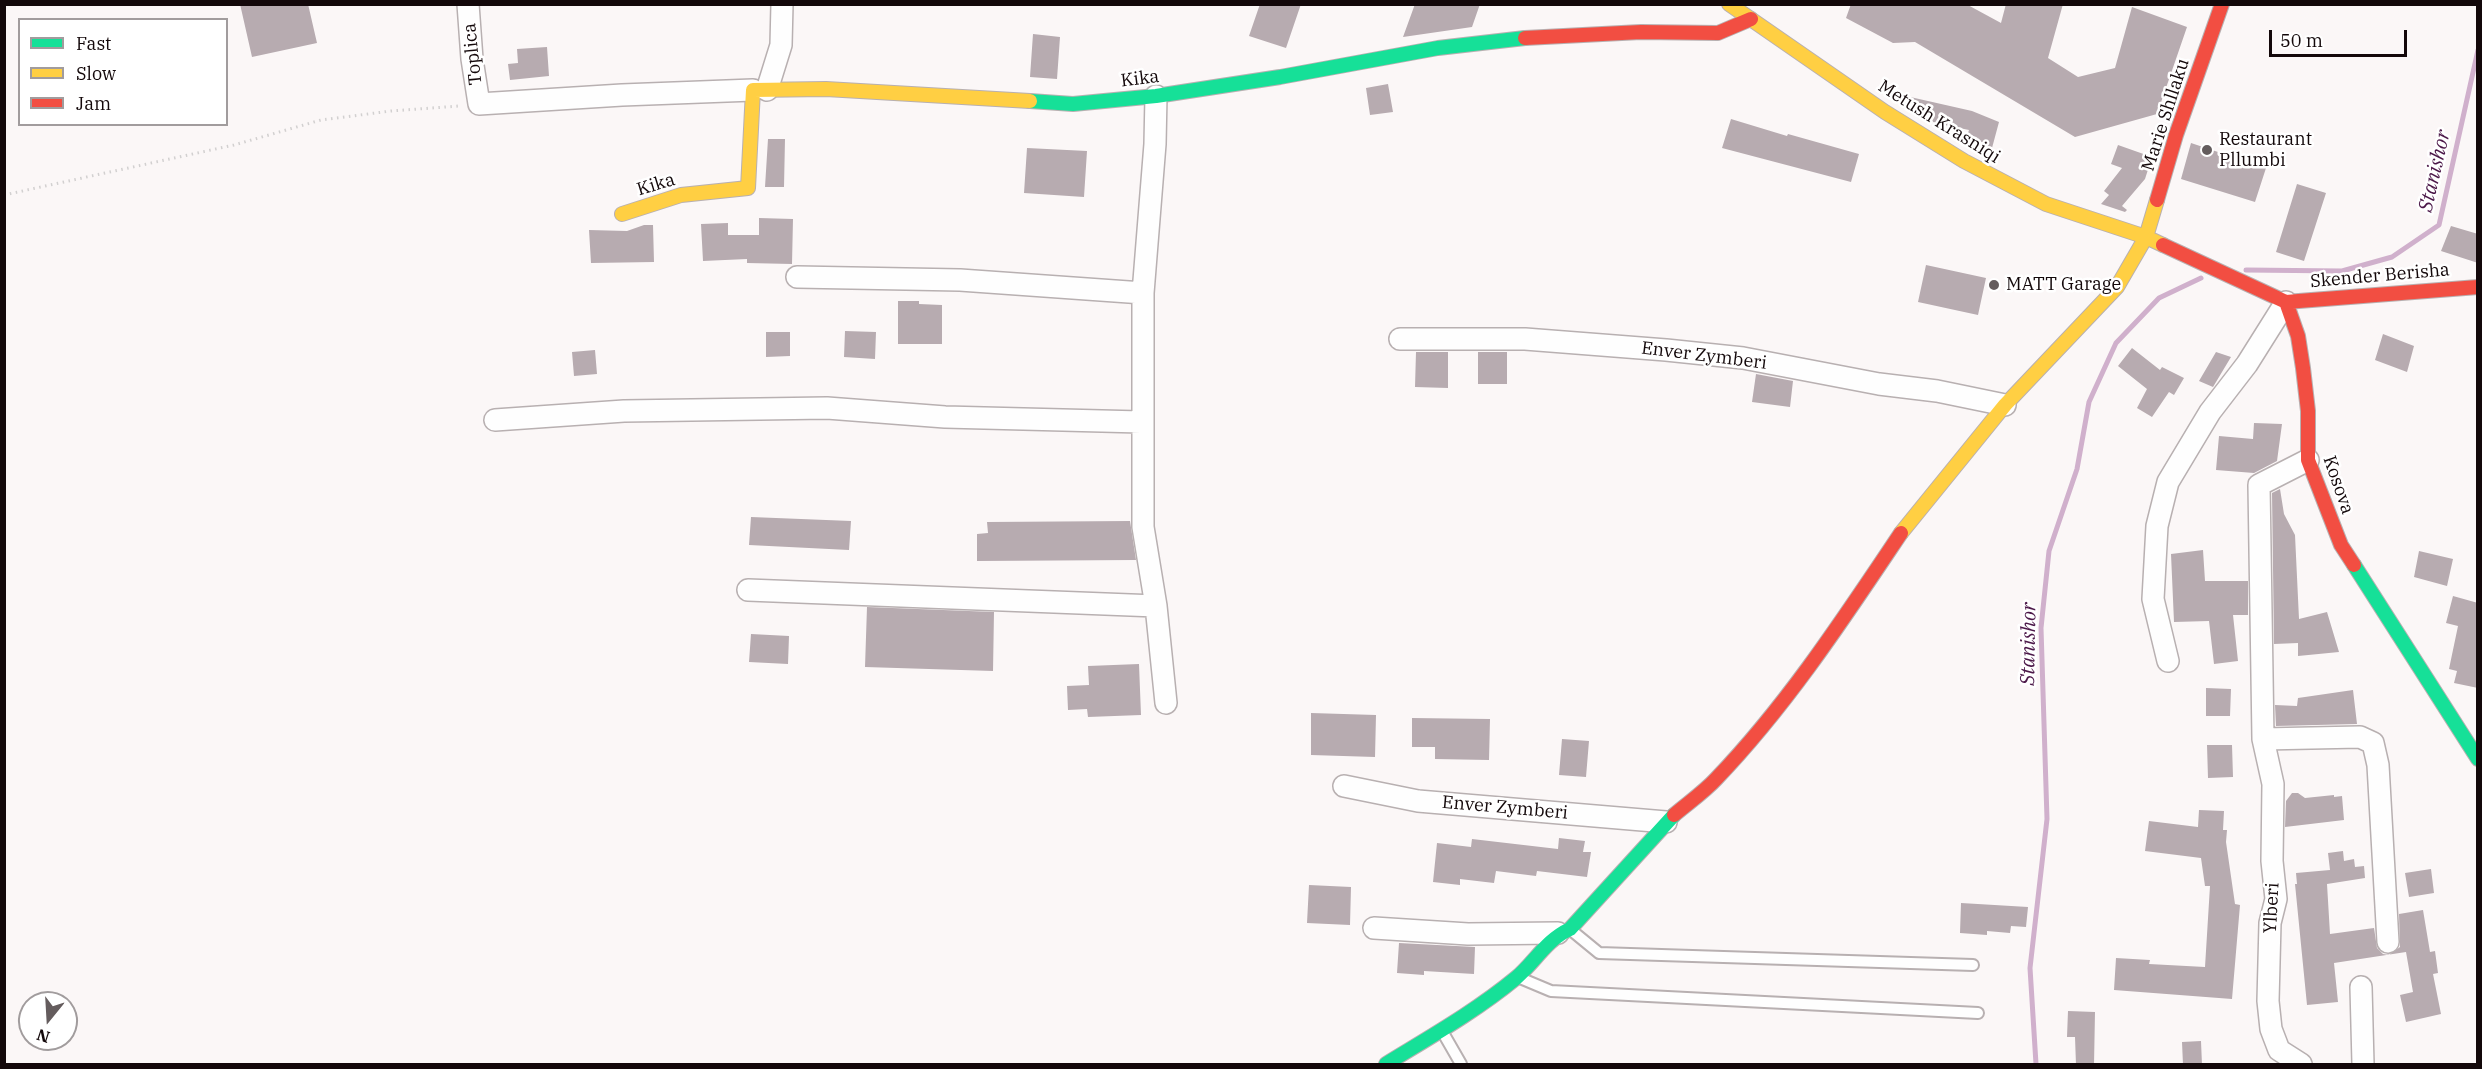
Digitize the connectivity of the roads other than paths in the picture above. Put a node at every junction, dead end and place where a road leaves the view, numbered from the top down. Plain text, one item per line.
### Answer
1 (468, 4) edge
2 (782, 4) edge
3 (1730, 4) edge
4 (2222, 4) edge
5 (1751, 19) junction
6 (760, 90) junction
7 (1156, 96) junction
8 (622, 214) dead end
9 (2146, 237) junction
10 (797, 277) dead end
11 (2478, 287) edge
12 (1143, 293) junction
13 (2286, 302) junction
14 (1400, 339) dead end
15 (2005, 405) junction
16 (495, 420) dead end
17 (1141, 422) junction
18 (2308, 460) junction
19 (748, 590) dead end
20 (1156, 606) junction
21 (2168, 661) dead end
22 (1166, 703) dead end
23 (2263, 739) junction
24 (2478, 759) edge
25 (1344, 786) dead end
26 (1666, 822) junction
27 (1374, 927) dead end
28 (1564, 931) junction
29 (2388, 942) dead end
30 (1973, 965) dead end
31 (1518, 977) junction
32 (2361, 987) dead end
33 (1978, 1013) dead end
34 (1442, 1030) junction
35 (1386, 1065) edge
36 (1461, 1065) edge
37 (2301, 1065) edge
38 (2363, 1065) edge

1 - 6 street, Toplica
2 - 6 street
3 - 5 street, Metush Krasniqi
4 - 9 street, Marie Shllaku
5 - 7 street, Kika
5 - 9 street, Metush Krasniqi
6 - 7 street, Kika
6 - 8 street, Kika
7 - 12 street
9 - 13 street
9 - 15 street
10 - 12 street
11 - 13 street, Skender Berisha
12 - 17 street
13 - 18 street, Kosova
13 - 21 street
14 - 15 street, Enver Zymberi
15 - 26 street
16 - 17 street
17 - 20 street
18 - 23 street, Ylberi
18 - 24 street, Kosova
19 - 20 street
20 - 22 street
23 - 29 street
23 - 37 street, Ylberi
25 - 26 street, Enver Zymberi
26 - 28 street
27 - 28 street
28 - 30 lane
28 - 31 street
31 - 33 lane
31 - 34 street
32 - 38 street
34 - 35 street
34 - 36 lane

